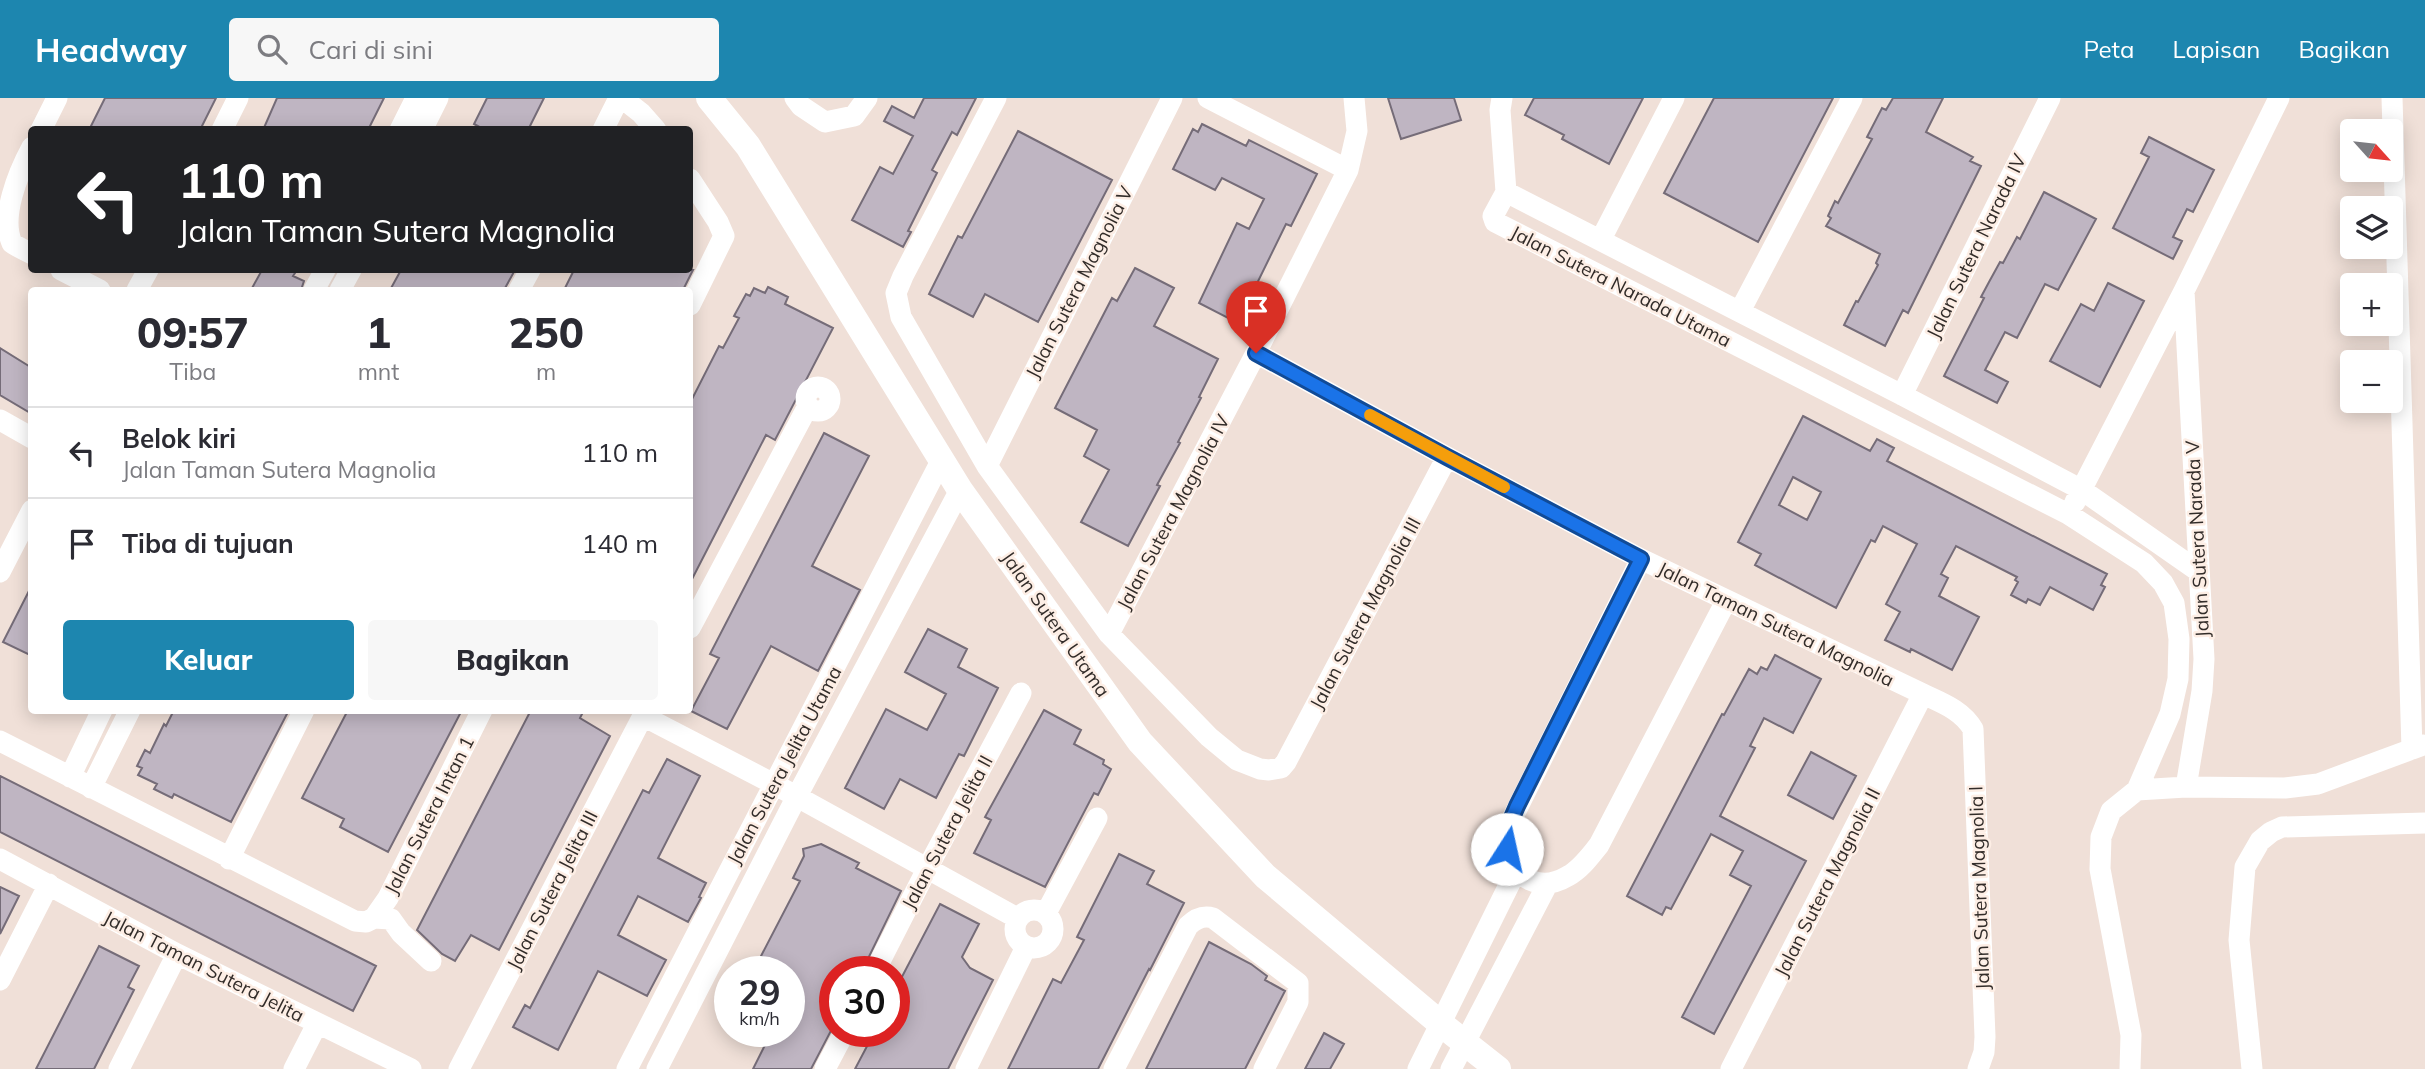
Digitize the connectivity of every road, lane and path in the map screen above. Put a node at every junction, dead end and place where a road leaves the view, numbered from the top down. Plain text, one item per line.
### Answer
1 (57, 98) edge
2 (238, 98) edge
3 (416, 98) edge
4 (438, 98) edge
5 (621, 98) edge
6 (709, 98) edge
7 (795, 98) edge
8 (867, 98) edge
9 (996, 98) edge
10 (1172, 98) edge
11 (1208, 98) edge
12 (1353, 98) edge
13 (1502, 98) edge
14 (1674, 98) edge
15 (1852, 98) edge
16 (2050, 98) edge
17 (2279, 98) edge
18 (2392, 98) edge
19 (43, 126) edge
20 (224, 126) edge
21 (402, 126) edge
22 (424, 126) edge
23 (605, 126) edge
24 (652, 126) edge
25 (28, 154) edge
26 (1348, 170) junction
27 (693, 184) edge
28 (1506, 192) junction
29 (1601, 239) junction
30 (28, 252) edge
31 (67, 273) edge
32 (94, 287) edge
33 (2184, 291) junction
34 (693, 299) edge
35 (1740, 311) junction
36 (1256, 353) junction
37 (1902, 395) junction
38 (808, 406) dead end
39 (0, 420) edge
40 (28, 436) edge
41 (1447, 457) junction
42 (942, 461) junction
43 (987, 466) junction
44 (960, 490) junction
45 (2082, 490) junction
46 (2068, 514) junction
47 (28, 518) edge
48 (1641, 559) junction
49 (2198, 570) junction
50 (0, 572) edge
51 (1726, 601) junction
52 (860, 621) junction
53 (693, 622) edge
54 (1109, 634) junction
55 (884, 636) junction
56 (1021, 694) dead end
57 (1923, 694) junction
58 (1959, 712) joint
59 (100, 714) edge
60 (128, 714) edge
61 (302, 714) edge
62 (480, 714) edge
63 (643, 714) edge
64 (646, 714) edge
65 (0, 741) edge
66 (2419, 747) edge
67 (70, 777) junction
68 (774, 783) junction
69 (2186, 787) junction
70 (92, 788) junction
71 (2137, 790) junction
72 (797, 796) junction
73 (1097, 818) dead end
74 (2425, 823) edge
75 (0, 859) edge
76 (229, 859) junction
77 (928, 867) junction
78 (1517, 871) junction
79 (49, 884) junction
80 (1547, 884) junction
81 (1046, 913) junction
82 (374, 918) junction
83 (1017, 918) junction
84 (1026, 947) junction
85 (177, 954) junction
86 (883, 956) edge
87 (430, 961) dead end
88 (0, 980) edge
89 (317, 1024) junction
90 (1441, 1024) junction
91 (1465, 1042) junction
92 (837, 1047) edge
93 (118, 1069) edge
94 (294, 1069) edge
95 (411, 1069) edge
96 (459, 1069) edge
97 (627, 1069) edge
98 (657, 1069) edge
99 (825, 1069) edge
100 (966, 1069) edge
101 (1114, 1069) edge
102 (1264, 1069) edge
103 (1418, 1069) edge
104 (1451, 1069) edge
105 (1498, 1069) edge
106 (1731, 1069) edge
107 (1978, 1069) edge
108 (2130, 1069) edge
109 (2252, 1069) edge

1 - 19 street
2 - 20 street
3 - 21 street
4 - 22 street
5 - 23 street
5 - 24 street
6 - 42 street, Jalan Sutera Utama
7 - 8 street
9 - 43 street
10 - 43 street, Jalan Sutera Magnolia V
11 - 26 street
12 - 26 street
13 - 28 street
14 - 29 street
15 - 35 street
16 - 37 street, Jalan Sutera Narada IV
17 - 33 street, Jalan Sutera Narada V
18 - 66 street
25 - 30 street
26 - 36 street
27 - 34 street
28 - 29 street, Jalan Sutera Narada Utama
28 - 46 street, Jalan Sutera Narada Utama
29 - 35 street, Jalan Sutera Narada Utama
31 - 32 street
33 - 45 street, Jalan Sutera Narada V
33 - 49 street, Jalan Sutera Narada V
35 - 37 street, Jalan Sutera Narada Utama
36 - 41 street, Jalan Taman Sutera Magnolia
36 - 54 street, Jalan Sutera Magnolia IV
37 - 45 street, Jalan Sutera Narada Utama
38 - 53 street
39 - 40 street
41 - 48 street, Jalan Taman Sutera Magnolia
41 - 54 street, Jalan Sutera Magnolia III
42 - 44 street, Jalan Sutera Utama
42 - 52 street, Jalan Sutera Jelita Utama
43 - 54 street
44 - 55 street, Jalan Sutera Jelita Utama
44 - 90 street, Jalan Sutera Utama
45 - 46 street, Jalan Sutera Narada V
45 - 49 street, Jalan Sutera Narada Utama
46 - 71 street, Jalan Sutera Narada Utama
47 - 50 street
48 - 51 street, Jalan Taman Sutera Magnolia
48 - 78 street
49 - 69 street, Jalan Sutera Narada V
51 - 57 street, Jalan Taman Sutera Magnolia
51 - 80 street
52 - 55 street
52 - 68 street, Jalan Sutera Jelita Utama
55 - 72 street, Jalan Sutera Jelita Utama
56 - 77 street, Jalan Sutera Jelita II
57 - 58 street, Jalan Taman Sutera Magnolia
57 - 106 street, Jalan Sutera Magnolia II
58 - 107 street, Jalan Sutera Magnolia I
59 - 67 street
60 - 70 street
61 - 76 street
62 - 82 street, Jalan Sutera Intan 1
63 - 96 street, Jalan Sutera Jelita III
64 - 68 street
65 - 67 street
66 - 69 street
67 - 70 street
68 - 72 street
68 - 97 street, Jalan Sutera Jelita Utama
69 - 71 street
70 - 76 street
71 - 108 street
72 - 77 street
72 - 98 street, Jalan Sutera Jelita Utama
73 - 81 street
74 - 109 street
75 - 79 street, Jalan Taman Sutera Jelita
76 - 82 street
77 - 83 street
77 - 86 street, Jalan Sutera Jelita II
78 - 80 street
78 - 90 street
79 - 85 street, Jalan Taman Sutera Jelita
79 - 88 street
80 - 91 street
81 - 83 street
81 - 84 street
82 - 87 street
83 - 84 street
84 - 100 street
85 - 89 street, Jalan Taman Sutera Jelita
85 - 93 street
89 - 94 street
89 - 95 street, Jalan Taman Sutera Jelita
90 - 91 street, Jalan Sutera Utama
90 - 103 street
91 - 104 street
91 - 105 street, Jalan Sutera Utama
92 - 99 street
101 - 102 street

